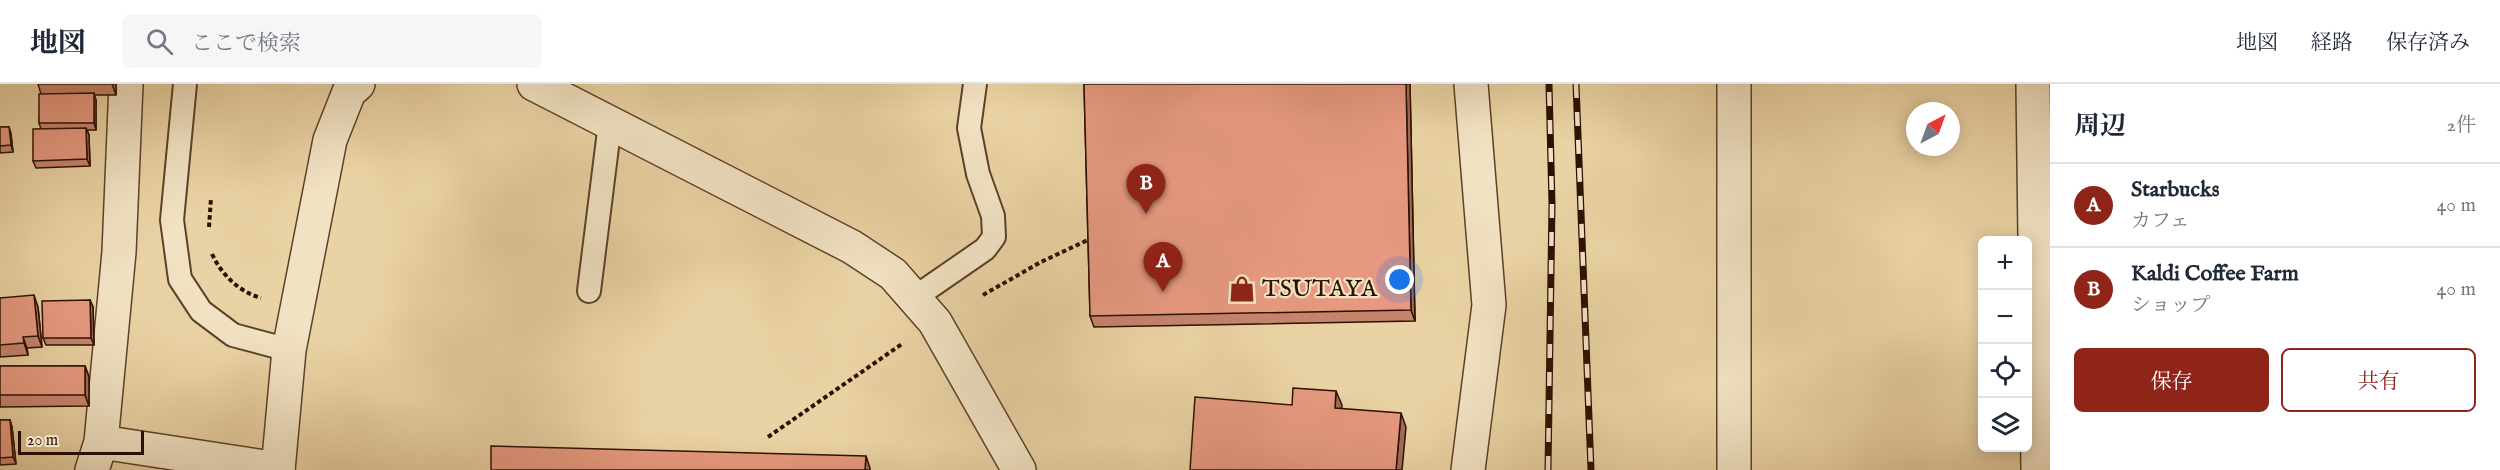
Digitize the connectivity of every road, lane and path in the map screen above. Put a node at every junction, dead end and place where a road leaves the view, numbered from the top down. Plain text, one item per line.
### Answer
1 (126, 84) edge
2 (185, 84) edge
3 (358, 84) edge
4 (534, 84) edge
5 (975, 84) edge
6 (1471, 84) edge
7 (1734, 84) edge
8 (2033, 84) edge
9 (610, 123) junction
10 (212, 190) dead end
11 (209, 235) dead end
12 (1091, 238) edge
13 (208, 246) dead end
14 (590, 291) dead end
15 (980, 296) dead end
16 (914, 298) junction
17 (298, 306) junction
18 (905, 342) dead end
19 (289, 350) junction
20 (768, 437) dead end
21 (96, 456) edge
22 (278, 470) edge
23 (1018, 470) edge
24 (1467, 470) edge
25 (1734, 470) edge
26 (2038, 470) edge

1 - 21 street
2 - 19 lane
3 - 17 street
4 - 9 street
5 - 16 lane
6 - 24 street
7 - 25 street
8 - 26 street
9 - 14 lane
9 - 16 street
10 - 11 path
12 - 15 path
13 - 17 path
16 - 23 street
17 - 19 street
18 - 20 path
19 - 22 street
21 - 22 street

